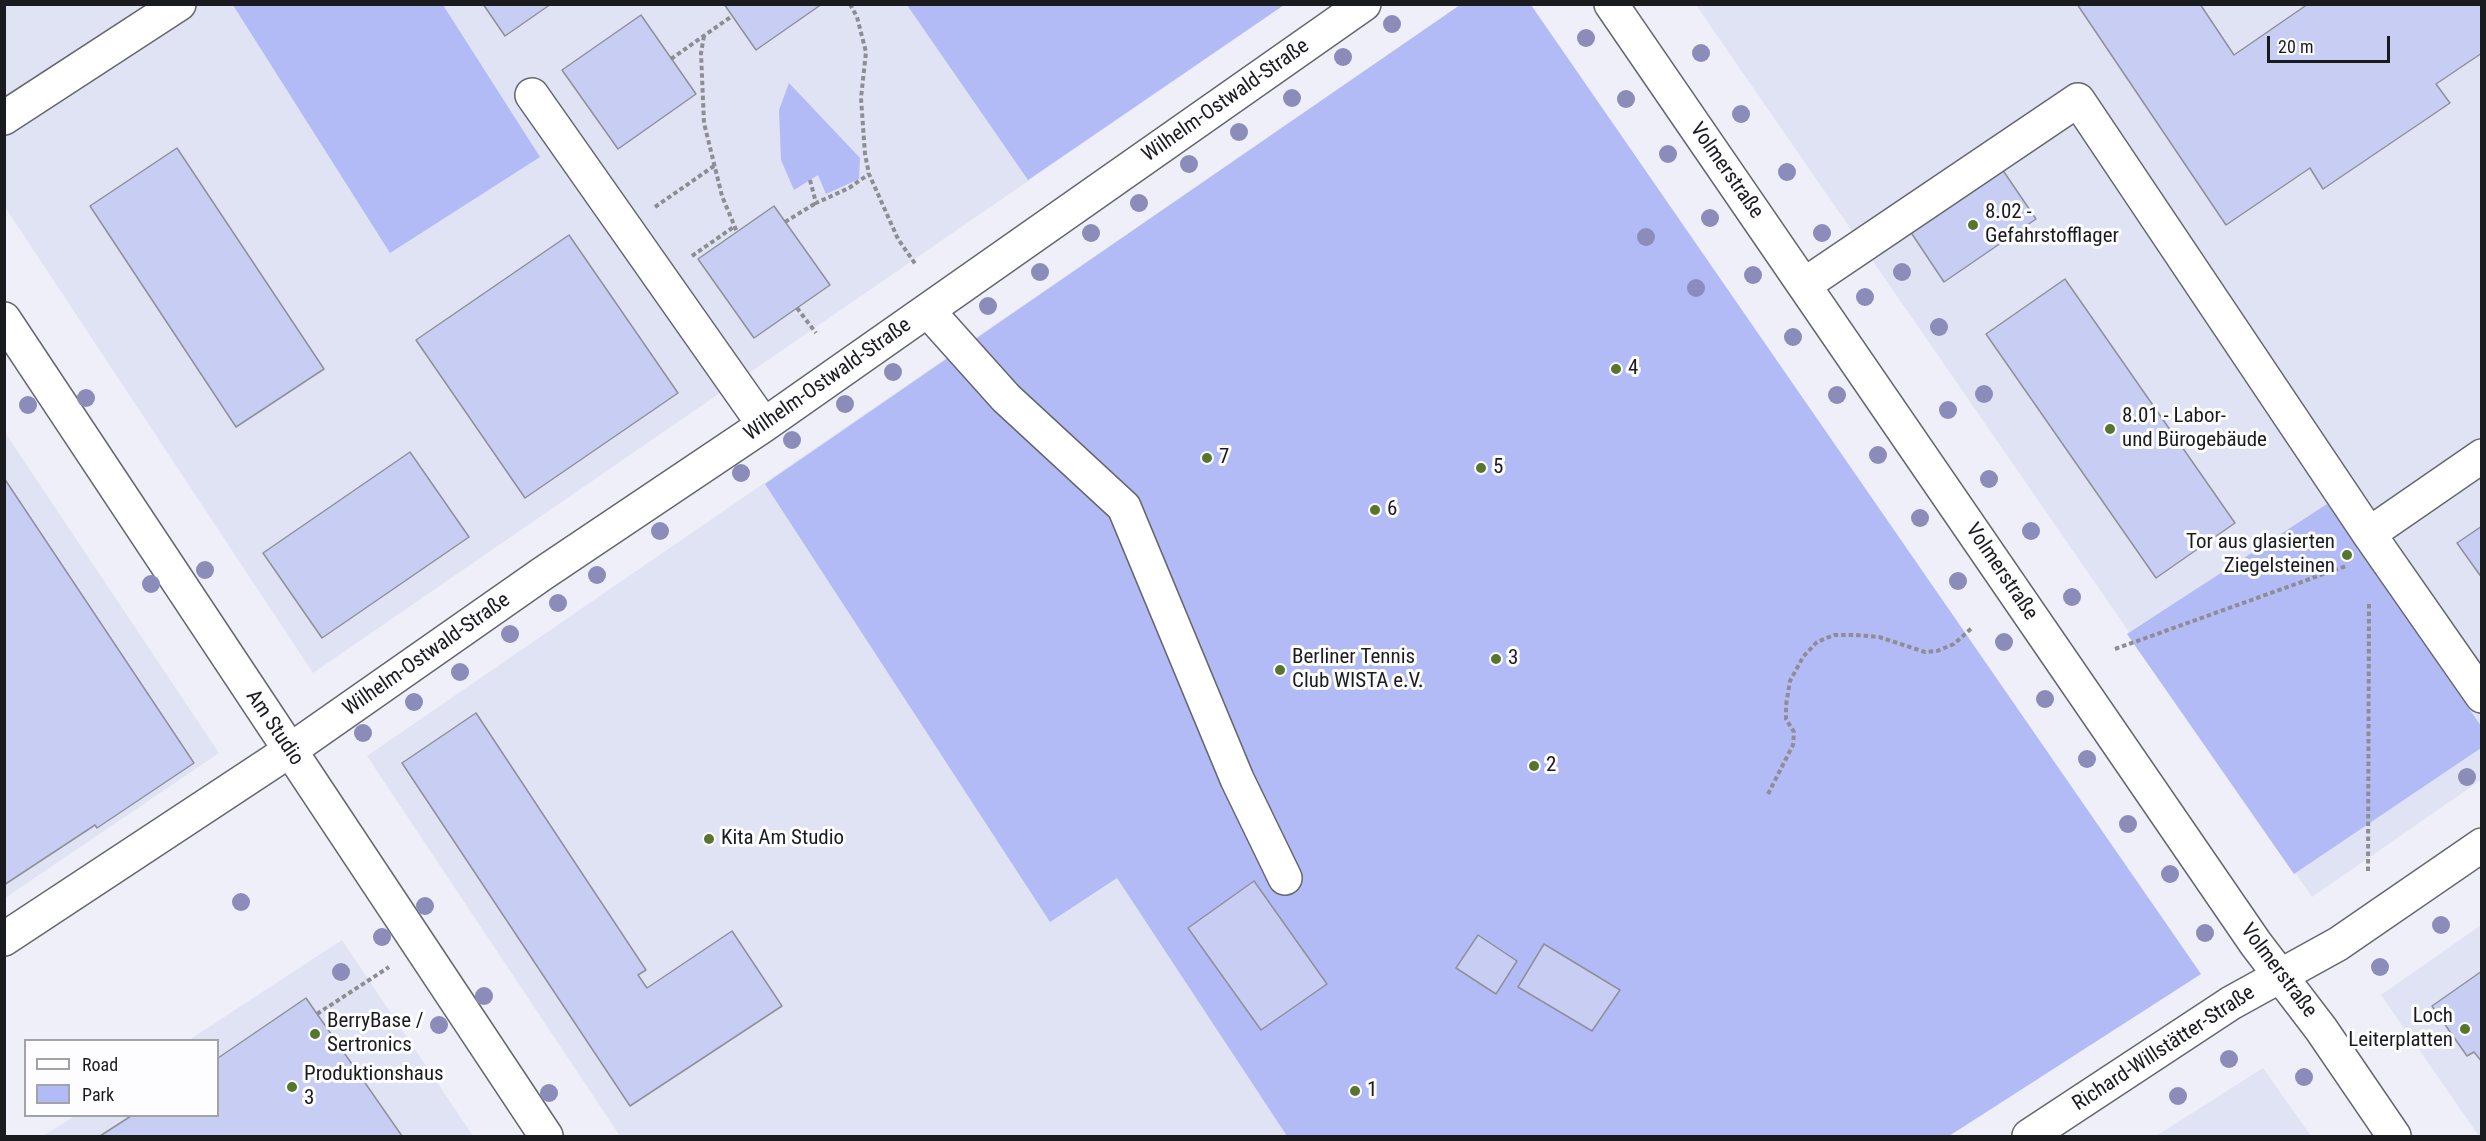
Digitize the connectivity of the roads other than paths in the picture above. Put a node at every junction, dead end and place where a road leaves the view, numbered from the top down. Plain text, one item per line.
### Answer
1 (179, 4) edge
2 (1364, 4) edge
3 (1611, 4) edge
4 (532, 95) dead end
5 (4, 118) edge
6 (1804, 285) junction
7 (928, 311) junction
8 (4, 319) edge
9 (764, 425) junction
10 (2481, 456) edge
11 (2369, 534) junction
12 (2481, 696) edge
13 (289, 751) junction
14 (2481, 845) edge
15 (1286, 878) dead end
16 (4, 939) edge
17 (2280, 976) junction
18 (546, 1137) edge
19 (2029, 1137) edge
20 (2394, 1137) edge

1 - 5 street
2 - 7 street, Wilhelm-Ostwald-Straße
3 - 6 street, Volmerstraße
4 - 9 street
6 - 11 street
6 - 17 street, Volmerstraße
7 - 9 street, Wilhelm-Ostwald-Straße
7 - 15 street
8 - 13 street, Am Studio
9 - 13 street, Wilhelm-Ostwald-Straße
10 - 11 street
11 - 12 street
13 - 16 street, Wilhelm-Ostwald-Straße
13 - 18 street, Am Studio
14 - 17 street, Richard-Willstätter-Straße
17 - 19 street, Richard-Willstätter-Straße
17 - 20 street, Volmerstraße

